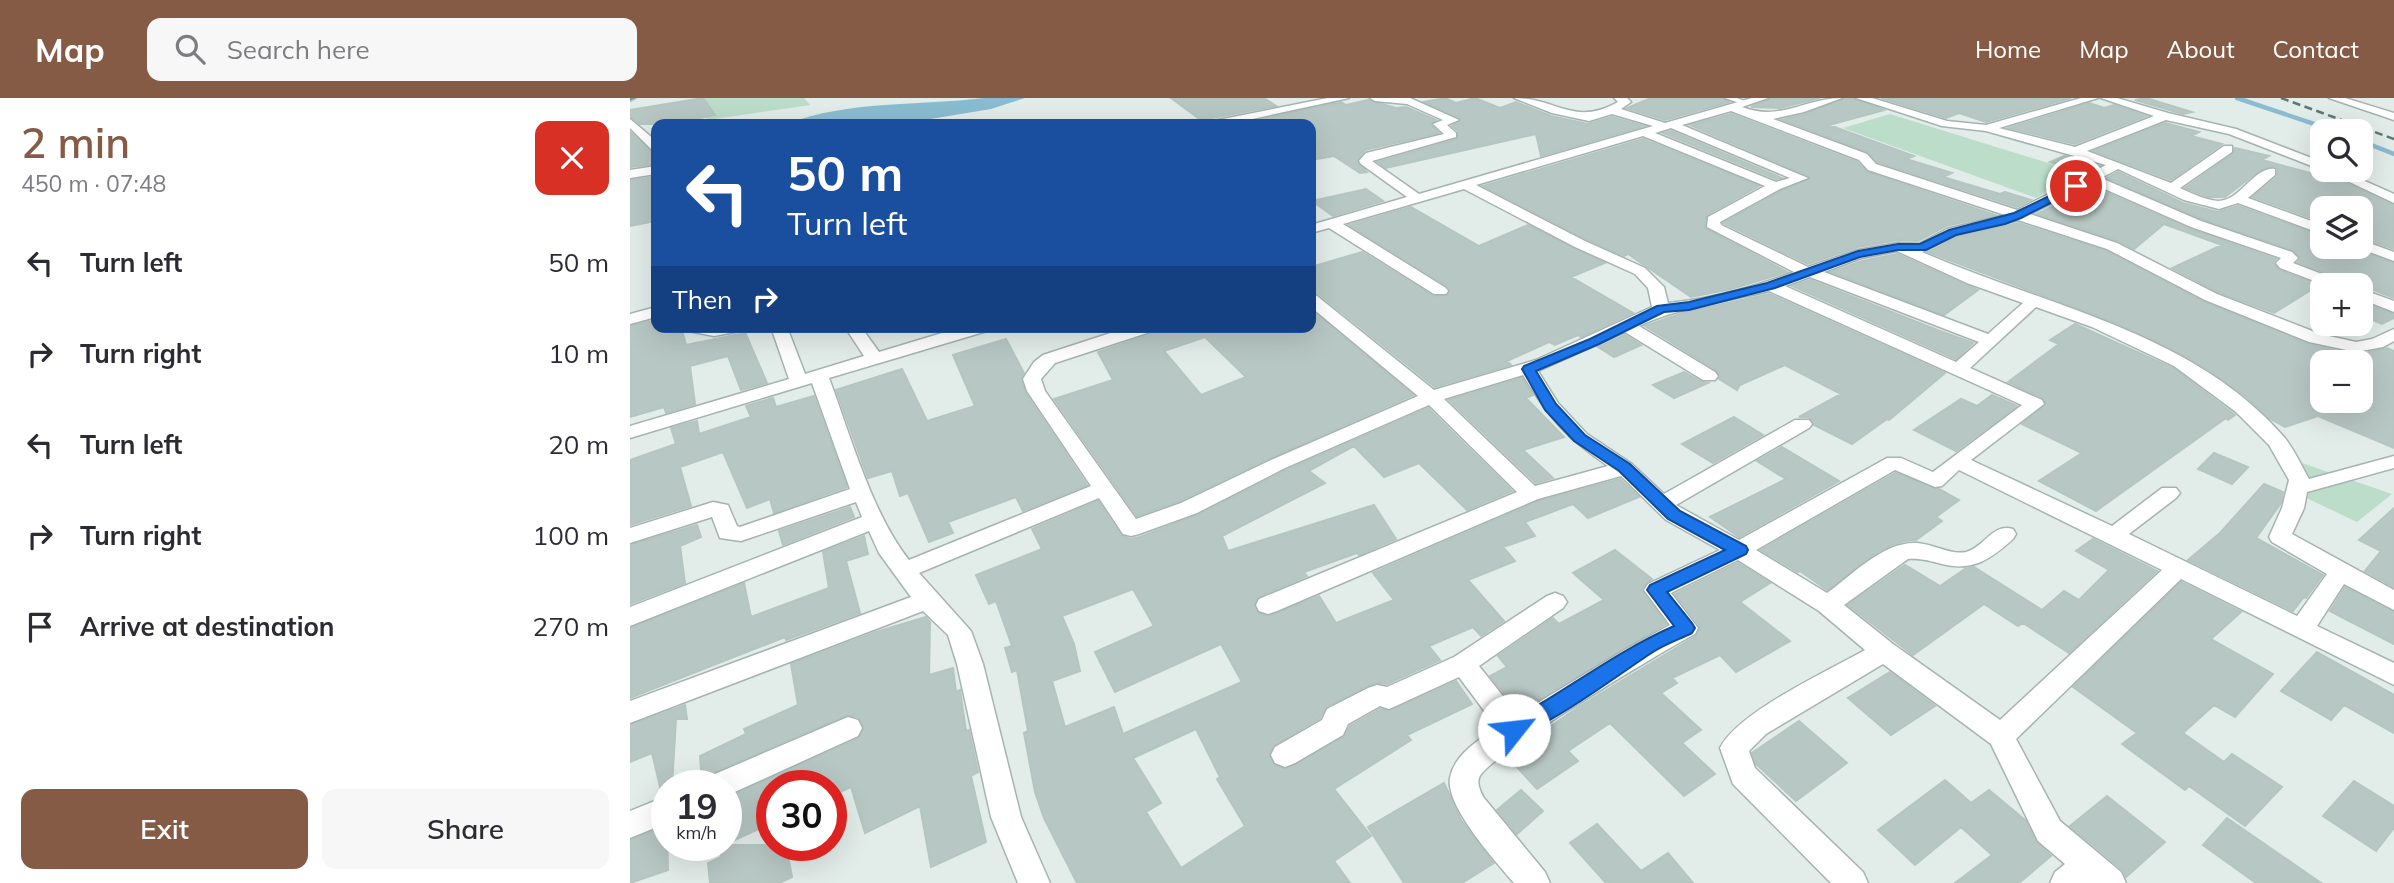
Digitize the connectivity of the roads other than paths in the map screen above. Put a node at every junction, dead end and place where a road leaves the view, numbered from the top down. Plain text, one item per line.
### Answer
1 (1344, 98) edge
2 (1376, 98) edge
3 (1519, 98) edge
4 (1619, 98) edge
5 (1763, 98) edge
6 (1837, 98) edge
7 (1861, 98) edge
8 (2092, 98) edge
9 (2106, 98) edge
10 (2334, 98) edge
11 (2361, 98) edge
12 (1735, 103) edge
13 (2180, 106) dead end
14 (2394, 107) edge
15 (1612, 110) junction
16 (1278, 112) junction
17 (2165, 116) junction
18 (2394, 117) edge
19 (1761, 118) junction
20 (1240, 119) edge
21 (1290, 119) edge
22 (630, 122) edge
23 (1667, 125) junction
24 (1986, 128) junction
25 (2232, 131) junction
26 (1643, 132) junction
27 (651, 142) edge
28 (2228, 149) dead end
29 (2076, 151) junction
30 (2310, 161) edge
31 (2117, 165) junction
32 (651, 171) edge
33 (2271, 172) dead end
34 (630, 174) edge
35 (2090, 178) junction
36 (2357, 182) edge
37 (1466, 185) junction
38 (1775, 187) junction
39 (2170, 189) junction
40 (1417, 198) junction
41 (2394, 198) edge
42 (2239, 200) junction
43 (2018, 215) junction
44 (1331, 223) junction
45 (2310, 226) edge
46 (1316, 228) edge
47 (1898, 247) junction
48 (2373, 249) edge
49 (2394, 257) edge
50 (1809, 272) junction
51 (2310, 274) edge
52 (1771, 286) junction
53 (1440, 291) dead end
54 (2373, 299) edge
55 (2035, 300) junction
56 (1316, 303) edge
57 (2394, 307) edge
58 (1661, 309) junction
59 (651, 313) edge
60 (630, 319) edge
61 (1626, 325) junction
62 (782, 333) edge
63 (857, 333) edge
64 (960, 333) edge
65 (1129, 333) edge
66 (2394, 334) edge
67 (1989, 340) junction
68 (874, 358) junction
69 (1528, 369) junction
70 (1958, 370) junction
71 (1709, 376) dead end
72 (808, 377) junction
73 (1432, 397) junction
74 (1802, 424) dead end
75 (630, 432) edge
76 (1957, 461) junction
77 (2394, 463) edge
78 (1625, 468) junction
79 (1105, 488) junction
80 (2298, 488) junction
81 (862, 492) junction
82 (1531, 494) junction
83 (2169, 494) dead end
84 (1662, 503) junction
85 (874, 521) junction
86 (2005, 534) dead end
87 (630, 536) edge
88 (2114, 536) junction
89 (1740, 550) junction
90 (2176, 569) junction
91 (903, 571) junction
92 (2340, 572) junction
93 (927, 600) junction
94 (2394, 601) edge
95 (1555, 603) dead end
96 (1268, 605) dead end
97 (1828, 605) junction
98 (630, 617) edge
99 (2301, 630) junction
100 (1884, 651) junction
101 (1463, 664) junction
102 (2394, 675) edge
103 (630, 712) edge
104 (848, 728) dead end
105 (1514, 730) junction
106 (2001, 736) junction
107 (1285, 755) dead end
108 (742, 775) edge
109 (651, 816) edge
110 (630, 825) edge
111 (2088, 877) edge
112 (1028, 880) edge
113 (1534, 883) edge
114 (1852, 883) edge

1 - 16 street
2 - 40 street
3 - 15 street
4 - 15 street
5 - 12 street
6 - 19 street
7 - 24 street
8 - 24 street
9 - 17 street
10 - 18 street
11 - 14 street
12 - 19 street
12 - 23 street
13 - 25 street
15 - 23 street
16 - 20 street
16 - 21 street
17 - 25 street
17 - 29 street
19 - 43 street
22 - 27 street
23 - 26 street
23 - 38 street
24 - 29 street
25 - 30 street
26 - 37 street
26 - 38 street
28 - 39 street
29 - 31 street
31 - 35 street
31 - 39 street
32 - 34 street
33 - 42 street
35 - 43 street
35 - 51 street
36 - 41 street
37 - 40 street
37 - 58 street
38 - 50 street
39 - 42 street
40 - 44 street
42 - 45 street
43 - 47 street
43 - 66 street
44 - 46 street
44 - 53 street
47 - 50 street
47 - 55 street
48 - 49 street
50 - 52 street
50 - 67 street
52 - 58 street
52 - 70 street
54 - 57 street
55 - 67 street
55 - 80 street
56 - 73 street
58 - 61 street
59 - 60 street
61 - 69 street
61 - 71 street
62 - 72 street
63 - 68 street
64 - 68 street
65 - 79 street
67 - 70 street
68 - 72 street
69 - 73 street
69 - 78 street
70 - 76 street
72 - 75 street
72 - 81 street
73 - 79 street
73 - 82 street
74 - 84 street
76 - 88 street
76 - 89 street
77 - 80 street
78 - 82 street
78 - 84 street
79 - 91 street
80 - 92 street
81 - 85 street
81 - 87 street
82 - 96 street
83 - 88 street
84 - 89 street
85 - 91 street
85 - 98 street
86 - 97 street
88 - 90 street
89 - 97 street
89 - 105 street
90 - 99 street
90 - 106 street
91 - 93 street
92 - 94 street
92 - 99 street
93 - 103 street
93 - 112 street
95 - 101 street
97 - 100 street
99 - 102 street
100 - 106 street
100 - 114 street
101 - 105 street
101 - 107 street
104 - 108 street
105 - 113 street
106 - 111 street
109 - 110 street

